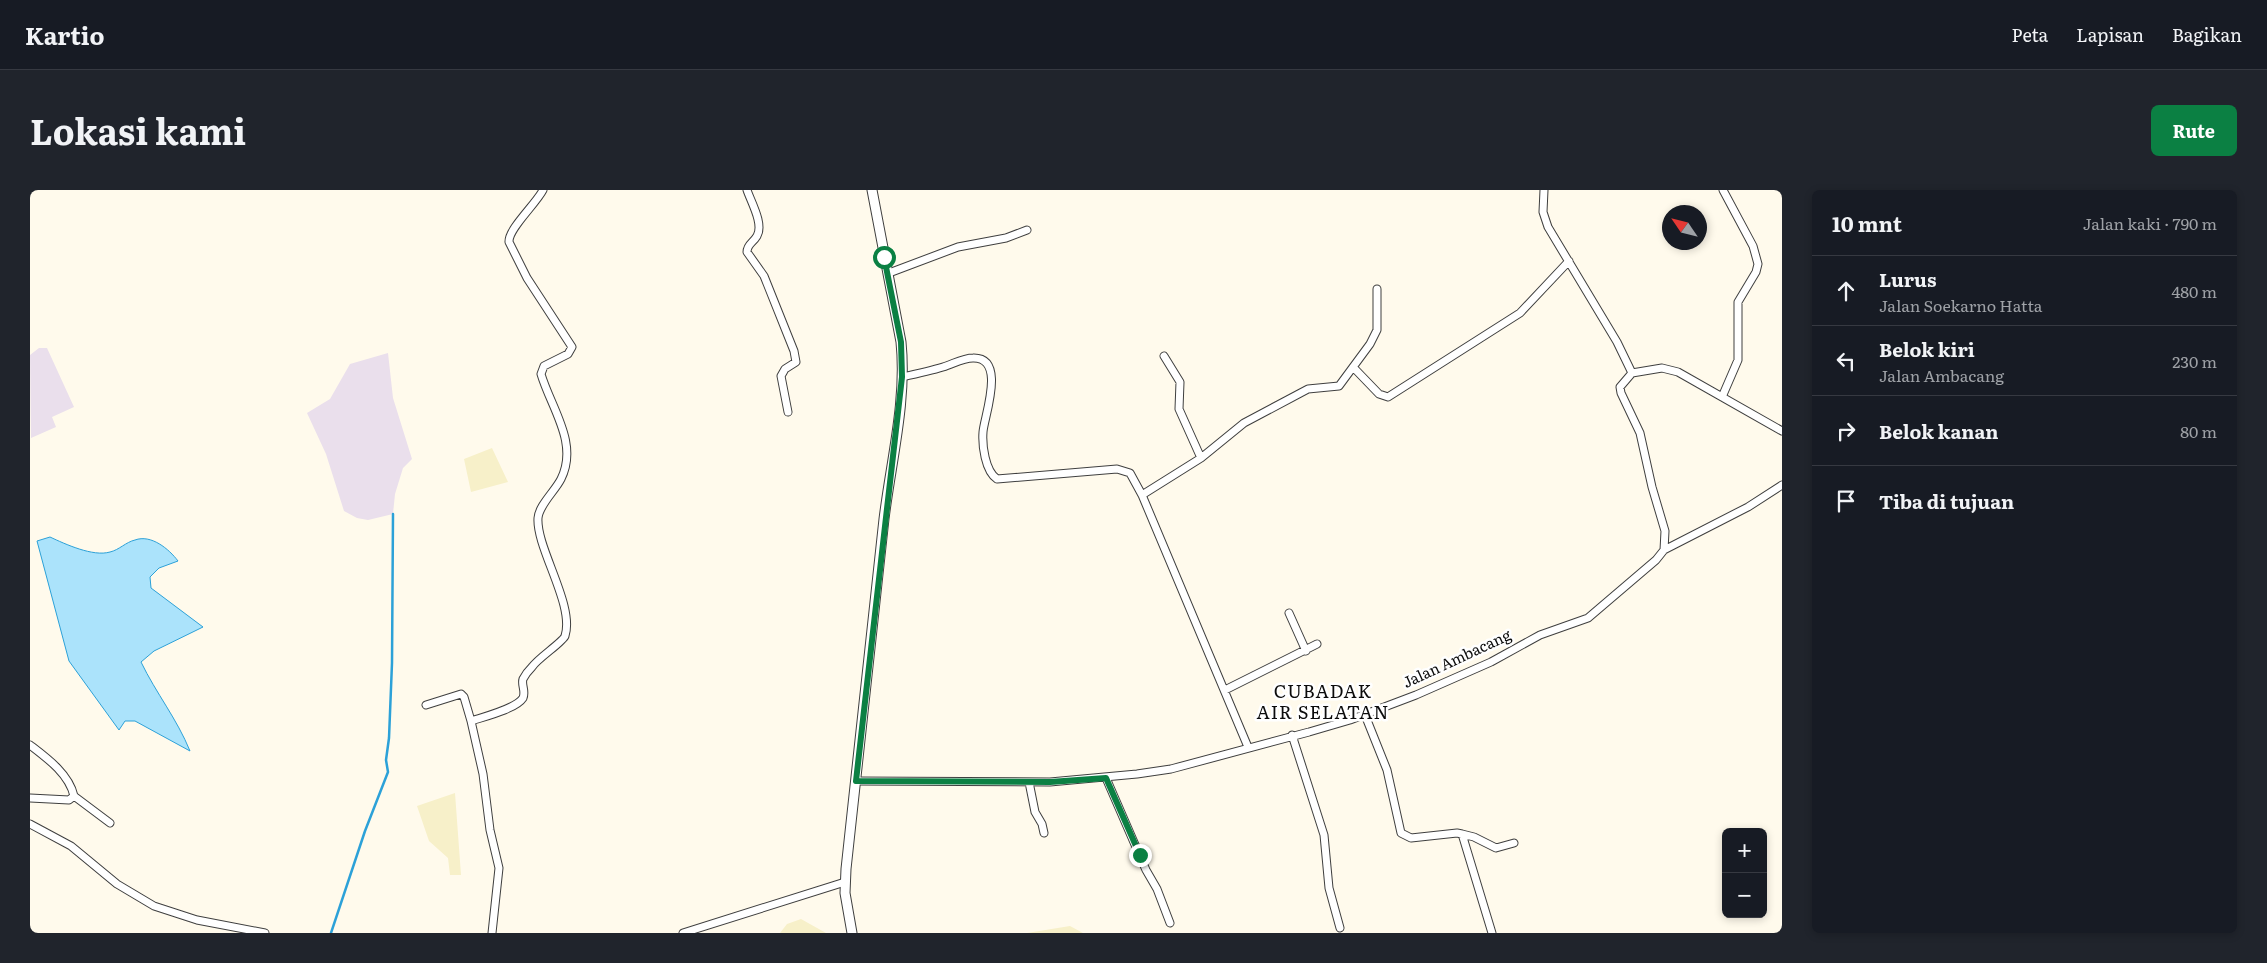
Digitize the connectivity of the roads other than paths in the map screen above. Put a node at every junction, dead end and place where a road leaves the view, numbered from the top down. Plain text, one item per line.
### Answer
1 (543, 190) edge
2 (747, 190) edge
3 (872, 190) edge
4 (1544, 190) edge
5 (1723, 190) edge
6 (1026, 230) dead end
7 (1569, 261) junction
8 (888, 273) junction
9 (1377, 289) dead end
10 (1164, 356) dead end
11 (1353, 367) junction
12 (1632, 373) junction
13 (902, 377) junction
14 (1722, 397) junction
15 (788, 412) dead end
16 (1782, 431) edge
17 (1201, 458) junction
18 (1782, 485) edge
19 (1142, 495) junction
20 (1664, 550) junction
21 (1289, 613) dead end
22 (1317, 644) dead end
23 (1306, 651) junction
24 (1225, 690) junction
25 (426, 705) dead end
26 (1365, 715) junction
27 (471, 721) junction
28 (1292, 735) junction
29 (30, 745) edge
30 (1248, 747) junction
31 (1106, 778) junction
32 (856, 781) junction
33 (1029, 782) junction
34 (74, 796) junction
35 (30, 798) edge
36 (110, 823) dead end
37 (30, 824) edge
38 (1044, 833) dead end
39 (1462, 834) junction
40 (1514, 843) dead end
41 (844, 882) junction
42 (1170, 923) dead end
43 (1340, 928) dead end
44 (245, 931) edge
45 (692, 931) edge
46 (265, 933) edge
47 (492, 933) edge
48 (682, 933) edge
49 (852, 933) edge
50 (1492, 933) edge

1 - 27 street
2 - 15 street
3 - 8 street
4 - 7 street
5 - 14 street
6 - 8 street
7 - 11 street
7 - 12 street
8 - 13 street
9 - 11 street
10 - 17 street
11 - 17 street
12 - 14 street
12 - 20 street
13 - 19 street
13 - 32 street
14 - 16 street
17 - 19 street
18 - 20 street, Jalan Ambacang
19 - 24 street
20 - 26 street, Jalan Ambacang
21 - 23 street
22 - 23 street
23 - 24 street
24 - 30 street
25 - 27 street
26 - 28 street, Jalan Ambacang
26 - 39 street
27 - 47 street
28 - 30 street, Jalan Ambacang
28 - 43 street
29 - 34 street
30 - 31 street, Jalan Ambacang
31 - 33 street, Jalan Ambacang
31 - 42 street
32 - 33 street, Jalan Ambacang
32 - 41 street
33 - 38 street
34 - 35 street
34 - 36 street
37 - 44 street
39 - 40 street
39 - 50 street
41 - 45 street
41 - 49 street
44 - 46 street
45 - 48 street

